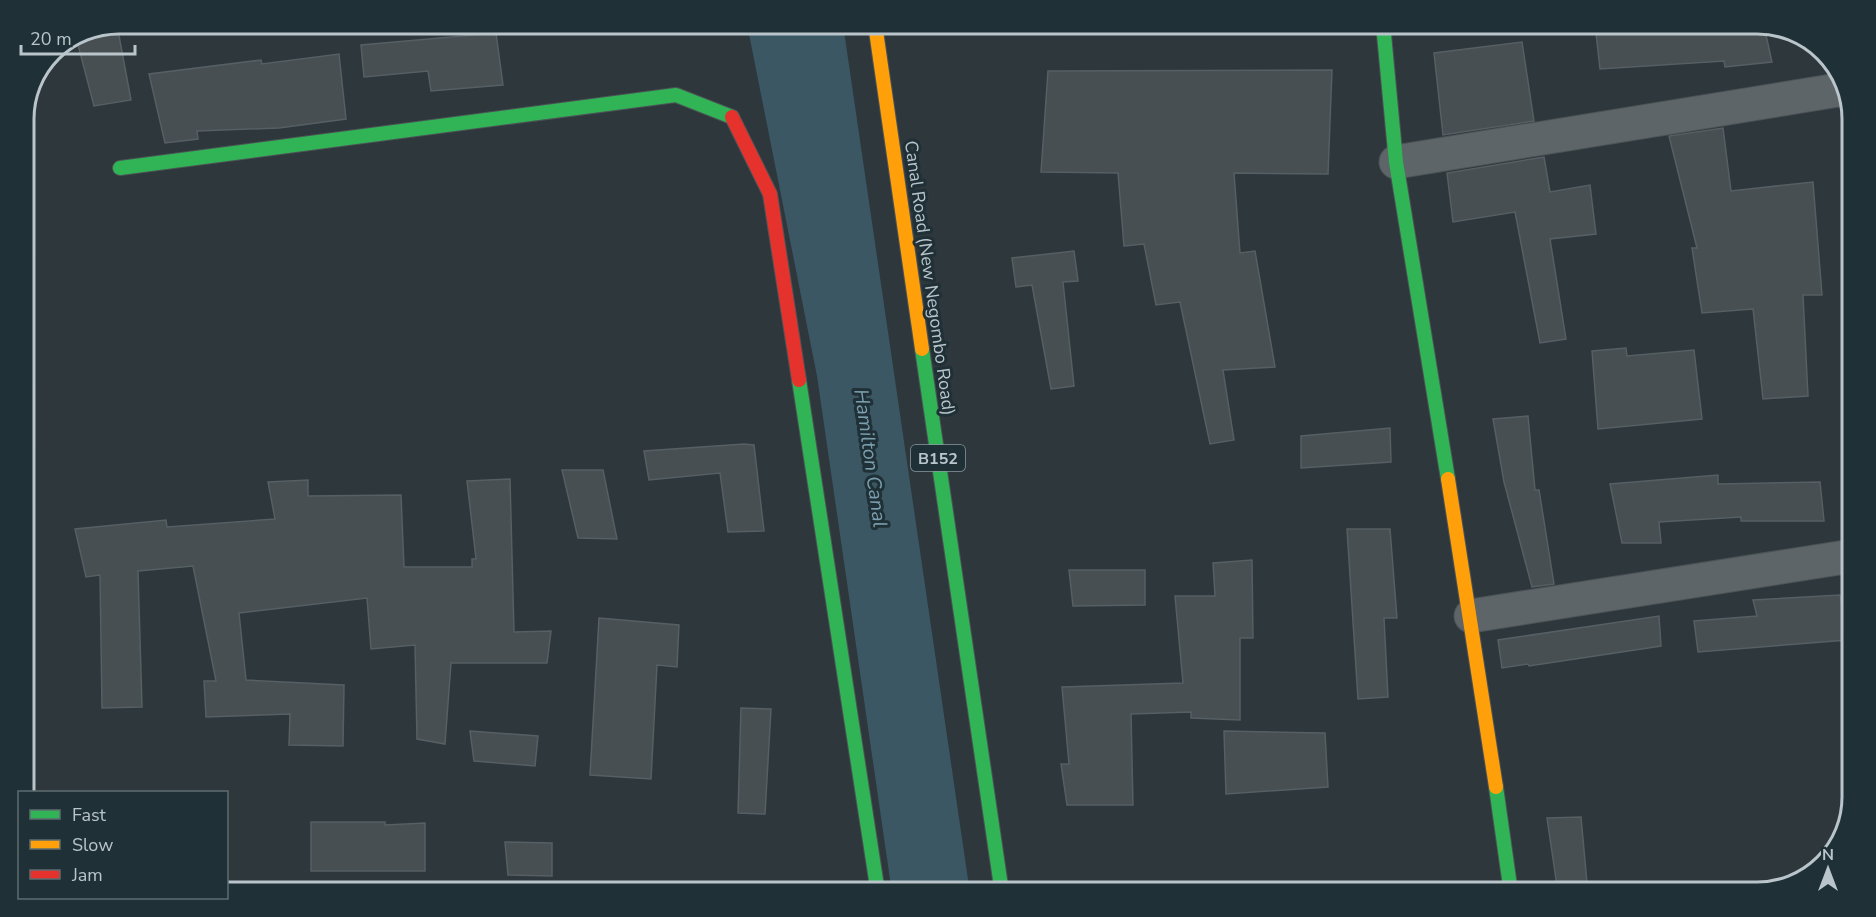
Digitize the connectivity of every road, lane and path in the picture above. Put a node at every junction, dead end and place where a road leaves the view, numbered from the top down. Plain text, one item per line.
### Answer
1 (875, 34) edge
2 (1384, 34) edge
3 (1836, 90) edge
4 (1396, 162) junction
5 (120, 168) dead end
6 (1842, 558) edge
7 (1471, 616) junction
8 (876, 882) edge
9 (1000, 882) edge
10 (1509, 882) edge

1 - 9 street, Canal Road (New Negombo Road) / B152
2 - 4 street
3 - 4 street
4 - 7 street
5 - 8 street
6 - 7 street
7 - 10 street

